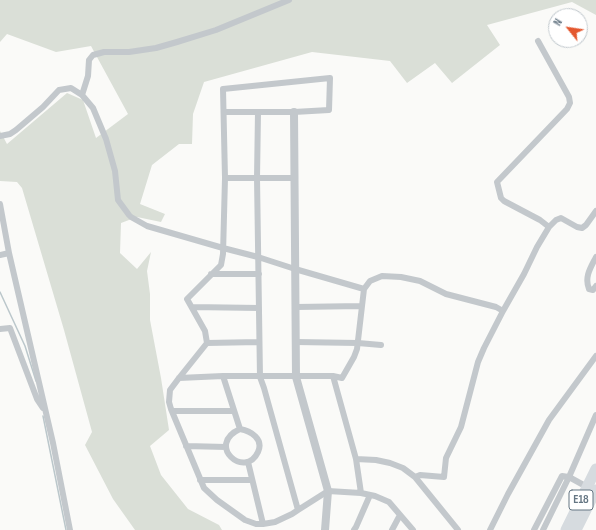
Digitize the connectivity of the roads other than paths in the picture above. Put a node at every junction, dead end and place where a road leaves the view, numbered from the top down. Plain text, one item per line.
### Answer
1 (290, 0) edge
2 (538, 41) dead end
3 (82, 95) junction
4 (224, 112) junction
5 (258, 112) junction
6 (294, 112) junction
7 (0, 136) edge
8 (225, 178) junction
9 (257, 178) junction
10 (294, 178) junction
11 (0, 204) edge
12 (596, 211) edge
13 (549, 226) junction
14 (223, 248) junction
15 (9, 253) junction
16 (0, 255) edge
17 (596, 256) edge
18 (258, 257) junction
19 (296, 269) junction
20 (211, 274) junction
21 (259, 274) junction
22 (596, 286) edge
23 (364, 289) junction
24 (362, 306) junction
25 (192, 307) junction
26 (296, 307) junction
27 (259, 308) junction
28 (503, 311) junction
29 (0, 329) edge
30 (206, 342) junction
31 (259, 342) junction
32 (296, 342) junction
33 (358, 343) junction
34 (381, 345) dead end
35 (596, 356) edge
36 (223, 376) junction
37 (333, 376) junction
38 (260, 377) junction
39 (296, 377) junction
40 (179, 378) junction
41 (234, 411) junction
42 (172, 412) junction
43 (47, 415) junction
44 (596, 415) edge
45 (240, 429) junction
46 (186, 446) junction
47 (226, 447) junction
48 (356, 459) junction
49 (248, 462) junction
50 (596, 469) edge
51 (415, 477) junction
52 (572, 479) junction
53 (200, 480) junction
54 (252, 480) junction
55 (596, 490) edge
56 (328, 491) junction
57 (361, 493) junction
58 (370, 495) junction
59 (298, 510) junction
60 (400, 515) junction
61 (263, 524) junction
62 (70, 530) edge
63 (325, 530) edge
64 (354, 530) edge
65 (392, 530) edge
66 (413, 530) edge
67 (458, 530) edge
68 (490, 530) edge
69 (534, 530) edge
70 (543, 530) edge
71 (566, 530) edge
72 (576, 530) edge

1 - 3 street
2 - 13 street
3 - 7 street
3 - 14 street
4 - 5 street
4 - 6 street
4 - 8 street
5 - 6 street
5 - 9 street
6 - 10 street
8 - 9 street
8 - 14 street
9 - 10 street
9 - 18 street
10 - 19 street
11 - 15 street
12 - 13 street
13 - 28 street
14 - 18 street
14 - 20 street
15 - 16 street
15 - 43 street
17 - 22 street
18 - 19 street
18 - 21 street
19 - 23 street
19 - 26 street
20 - 21 street
20 - 25 street
21 - 27 street
23 - 24 street
23 - 28 street
24 - 26 street
24 - 33 street
25 - 27 street
25 - 30 street
26 - 32 street
27 - 31 street
28 - 51 street
29 - 43 street
30 - 31 street
30 - 40 street
31 - 38 street
32 - 33 street
32 - 39 street
33 - 34 street
33 - 37 street
35 - 68 street
36 - 38 street
36 - 40 street
36 - 41 street
37 - 39 street
37 - 48 street
38 - 39 street
38 - 59 street
39 - 56 street
40 - 42 street
41 - 42 street
41 - 45 street
42 - 46 street
43 - 62 street
44 - 52 street
45 - 47 street
45 - 49 street
46 - 47 street
46 - 53 street
47 - 49 street
48 - 51 street
48 - 57 street
49 - 54 street
50 - 71 highway, E18
51 - 67 street
52 - 55 street
52 - 69 street
52 - 70 street
53 - 54 street
53 - 61 street
54 - 61 street
55 - 72 highway, E18
56 - 57 street
56 - 59 street
56 - 63 street
57 - 58 street
58 - 60 street
58 - 64 street
59 - 61 street
60 - 65 street
60 - 66 street

